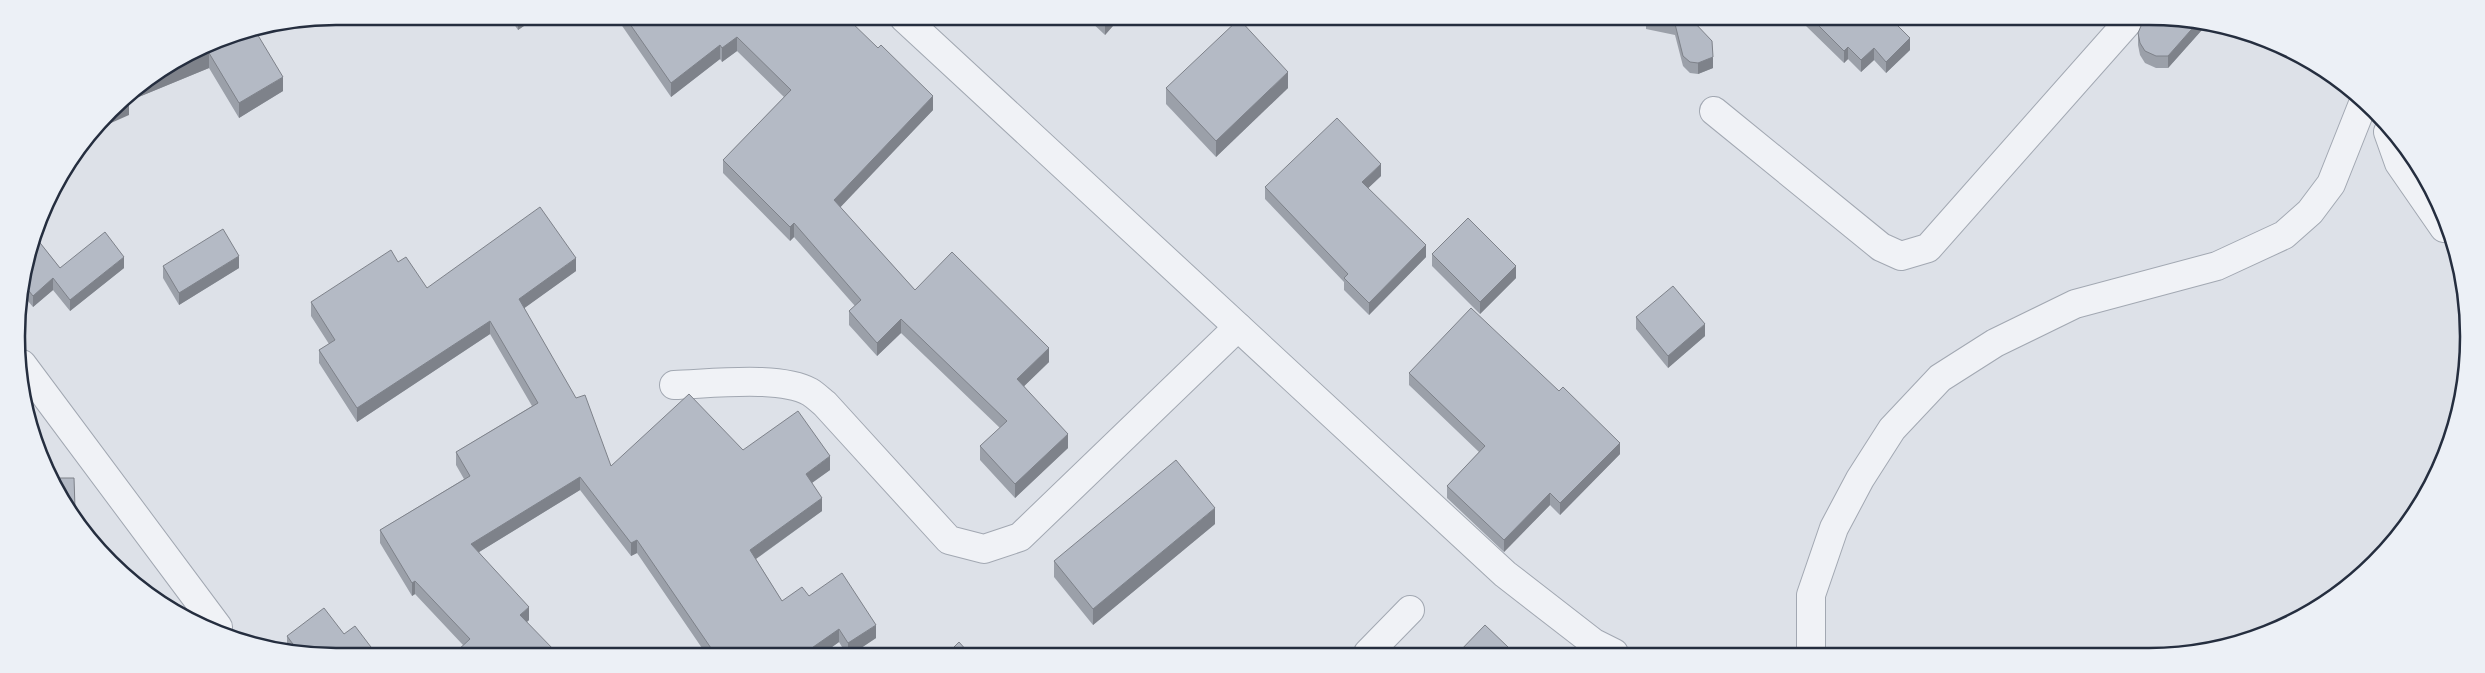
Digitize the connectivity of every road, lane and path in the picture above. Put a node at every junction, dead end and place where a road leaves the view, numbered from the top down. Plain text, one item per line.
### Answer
1 (912, 25) edge
2 (2125, 25) edge
3 (2361, 109) edge
4 (1714, 111) dead end
5 (2391, 141) edge
6 (2435, 215) edge
7 (1238, 327) junction
8 (27, 371) edge
9 (674, 385) dead end
10 (1410, 610) dead end
11 (215, 623) edge
12 (1373, 648) edge
13 (1604, 648) edge
14 (1811, 648) edge

1 - 7 street
2 - 4 street
3 - 14 street
5 - 6 street
7 - 9 street
7 - 13 street
8 - 11 street
10 - 12 street

